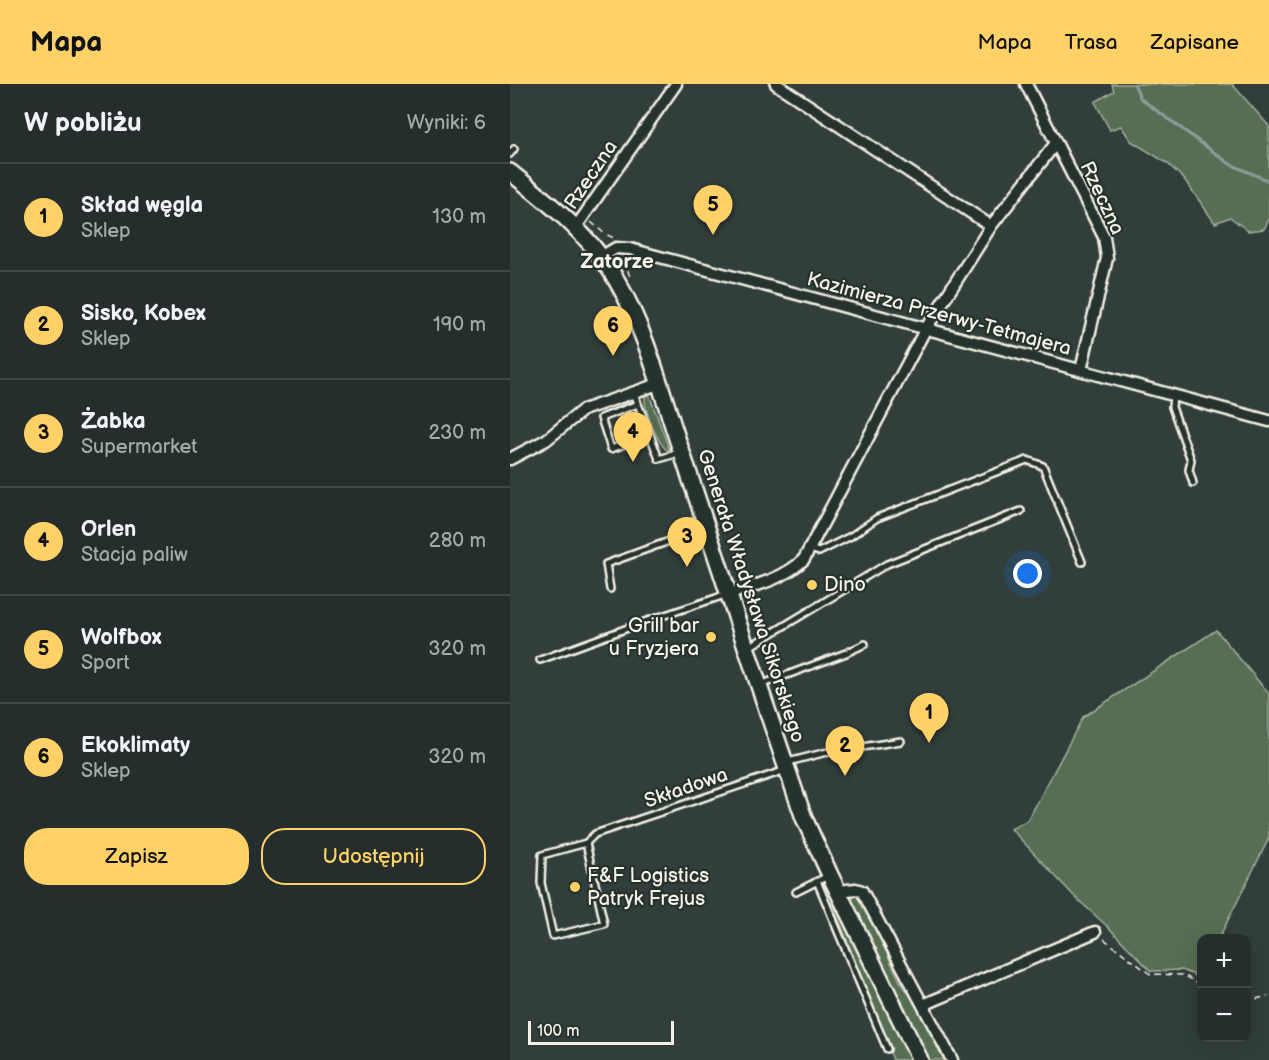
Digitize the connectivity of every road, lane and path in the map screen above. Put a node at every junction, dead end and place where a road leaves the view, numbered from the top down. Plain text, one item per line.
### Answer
1 (676, 84) edge
2 (777, 84) edge
3 (1026, 84) edge
4 (1056, 143) junction
5 (510, 172) edge
6 (991, 226) junction
7 (576, 227) junction
8 (601, 257) junction
9 (925, 330) junction
10 (1081, 370) junction
11 (658, 384) junction
12 (634, 393) junction
13 (1173, 395) junction
14 (638, 404) junction
15 (1269, 421) edge
16 (650, 435) junction
17 (681, 453) junction
18 (510, 459) edge
19 (1193, 483) dead end
20 (1021, 511) dead end
21 (707, 528) junction
22 (810, 549) junction
23 (1082, 562) dead end
24 (610, 589) dead end
25 (729, 594) junction
26 (865, 644) dead end
27 (747, 648) junction
28 (540, 660) dead end
29 (759, 685) junction
30 (901, 741) dead end
31 (786, 766) junction
32 (585, 843) junction
33 (824, 878) junction
34 (838, 891) junction
35 (796, 892) dead end
36 (1095, 932) joint
37 (1197, 983) edge
38 (1269, 996) edge
39 (1251, 1000) edge
40 (922, 1005) junction
41 (887, 1049) dead end
42 (920, 1060) edge
43 (952, 1060) edge

1 - 7 street, Rzeczna
2 - 6 street
3 - 4 street, Rzeczna
4 - 6 street
4 - 10 street, Rzeczna
5 - 7 main road, Generała Władysława Sikorskiego
6 - 9 street
7 - 8 main road, Generała Władysława Sikorskiego
8 - 9 street, Kazimierza Przerwy-Tetmajera
8 - 11 main road, Generała Władysława Sikorskiego
9 - 10 street, Kazimierza Przerwy-Tetmajera
9 - 22 street
10 - 13 street, Kazimierza Przerwy-Tetmajera
11 - 12 street
11 - 17 main road, Generała Władysława Sikorskiego
12 - 14 lane
12 - 18 street
13 - 15 street, Kazimierza Przerwy-Tetmajera
13 - 19 lane
14 - 16 lane
14 - 16 lane
16 - 17 lane
17 - 21 main road, Generała Władysława Sikorskiego
20 - 27 lane
21 - 24 lane
21 - 25 main road, Generała Władysława Sikorskiego
22 - 23 lane
22 - 25 street
25 - 27 main road, Generała Władysława Sikorskiego
25 - 28 lane
26 - 29 lane
27 - 29 main road, Generała Władysława Sikorskiego
29 - 31 main road, Generała Władysława Sikorskiego
30 - 31 lane, Składowa
31 - 32 lane, Składowa
31 - 33 main road, Generała Władysława Sikorskiego
32 - 32 lane
33 - 34 main road, Generała Władysława Sikorskiego
33 - 35 lane
33 - 41 lane
34 - 40 street
34 - 42 main road, Generała Władysława Sikorskiego
36 - 37 path
36 - 40 street
38 - 39 path
40 - 43 street

